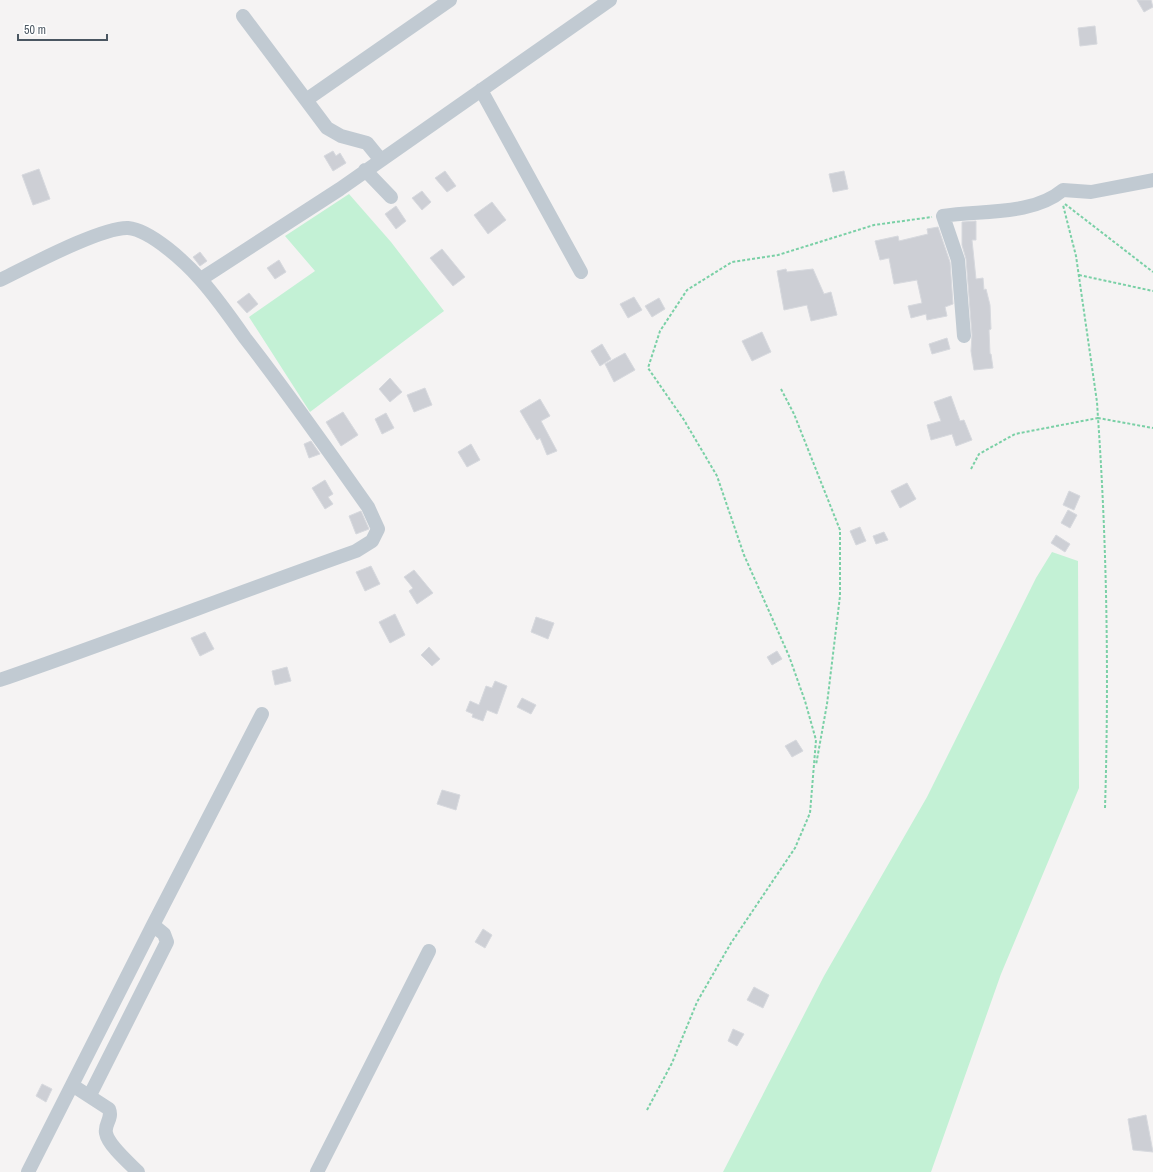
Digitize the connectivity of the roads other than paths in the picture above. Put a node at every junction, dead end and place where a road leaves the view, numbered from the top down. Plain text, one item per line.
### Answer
1 (450, 0) edge
2 (610, 0) edge
3 (243, 16) dead end
4 (481, 90) junction
5 (306, 100) junction
6 (380, 159) junction
7 (365, 170) junction
8 (1153, 180) edge
9 (391, 197) dead end
10 (581, 272) dead end
11 (200, 279) junction
12 (0, 280) edge
13 (964, 336) dead end
14 (0, 680) edge
15 (262, 714) dead end
16 (153, 925) junction
17 (429, 951) dead end
18 (72, 1085) junction
19 (90, 1096) junction
20 (28, 1172) edge
21 (138, 1172) edge
22 (317, 1172) edge

1 - 5 street
2 - 4 street
3 - 5 street
4 - 6 street
4 - 10 street
5 - 6 street
6 - 7 street
7 - 9 street
7 - 11 street
8 - 13 street
11 - 12 street
11 - 14 street
15 - 16 street
16 - 18 street
16 - 19 street
17 - 22 street
18 - 19 street
18 - 20 street
19 - 21 street

